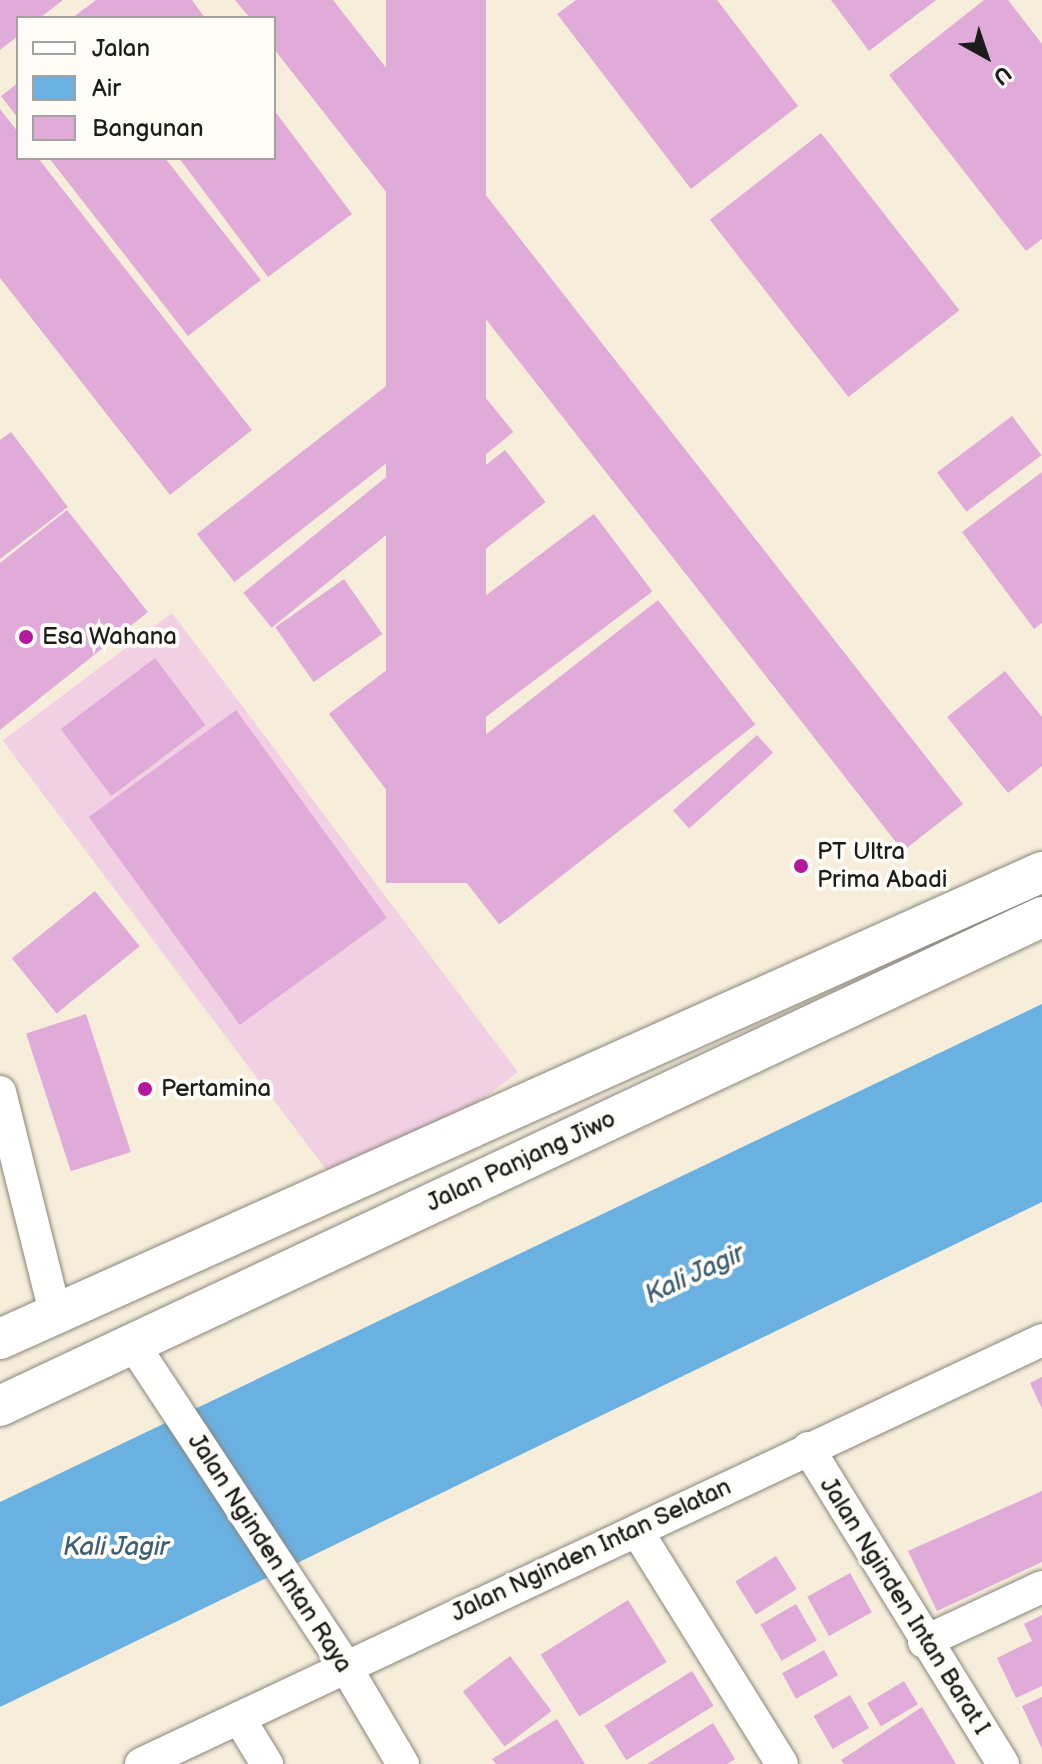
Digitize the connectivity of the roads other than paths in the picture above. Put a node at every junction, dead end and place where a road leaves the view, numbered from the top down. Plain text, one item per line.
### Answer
1 (1042, 872) edge
2 (1042, 917) edge
3 (0, 1092) edge
4 (55, 1313) junction
5 (0, 1339) edge
6 (1042, 1340) edge
7 (133, 1344) junction
8 (0, 1406) edge
9 (808, 1448) junction
10 (637, 1531) junction
11 (1042, 1587) edge
12 (924, 1642) junction
13 (344, 1664) junction
14 (239, 1718) junction
15 (141, 1764) edge
16 (267, 1764) edge
17 (403, 1764) edge
18 (782, 1764) edge
19 (1003, 1764) edge

1 - 4 main road, Jalan Panjang Jiwo
2 - 7 main road, Jalan Panjang Jiwo
3 - 4 street
4 - 5 main road, Jalan Panjang Jiwo
6 - 9 street, Jalan Nginden Intan Selatan
7 - 8 main road, Jalan Panjang Jiwo
7 - 13 street, Jalan Nginden Intan Raya
9 - 10 street, Jalan Nginden Intan Selatan
9 - 12 street, Jalan Nginden Intan Barat I
10 - 13 street, Jalan Nginden Intan Selatan
10 - 18 street
11 - 12 street
12 - 19 street, Jalan Nginden Intan Barat I
13 - 14 street, Jalan Nginden Intan Selatan
13 - 17 street, Jalan Nginden Intan Raya
14 - 15 street, Jalan Nginden Intan Selatan
14 - 16 street

